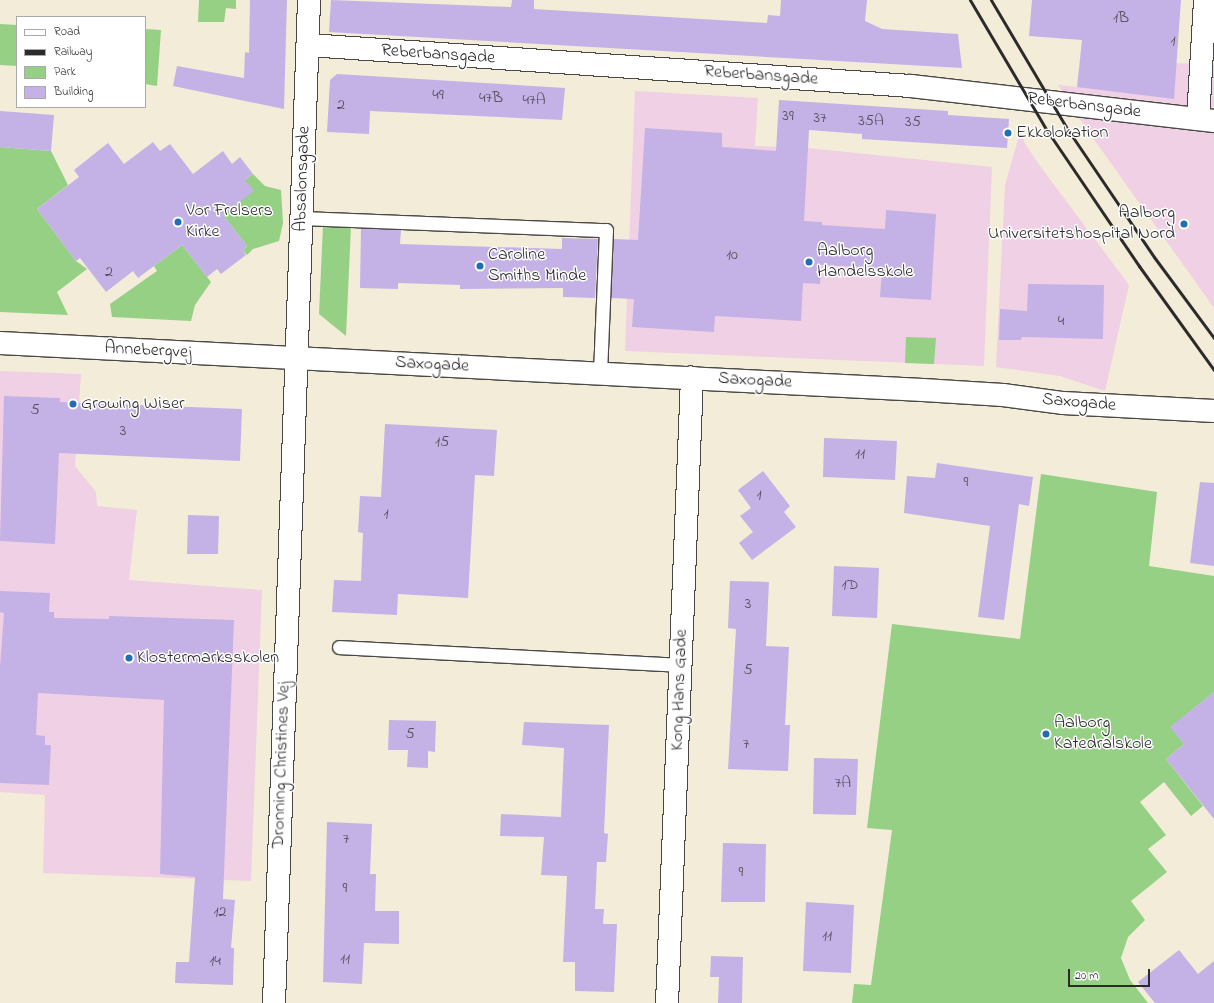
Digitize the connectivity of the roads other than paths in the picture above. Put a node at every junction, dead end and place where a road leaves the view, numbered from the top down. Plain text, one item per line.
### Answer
1 (309, 0) edge
2 (1204, 0) edge
3 (308, 45) junction
4 (1206, 120) edge
5 (302, 218) junction
6 (0, 343) edge
7 (296, 359) junction
8 (600, 373) junction
9 (692, 377) junction
10 (1214, 411) edge
11 (339, 647) dead end
12 (681, 665) junction
13 (274, 1003) edge
14 (667, 1003) edge

1 - 3 street, Absalonsgade
2 - 4 street
3 - 4 street, Reberbansgade
3 - 5 street, Absalonsgade
5 - 7 street, Absalonsgade
5 - 8 lane
6 - 7 street, Annebergvej
7 - 8 street, Saxogade
7 - 13 street, Dronning Christines Vej
8 - 9 street, Saxogade
9 - 10 street, Saxogade
9 - 12 street, Kong Hans Gade
11 - 12 lane
12 - 14 street, Kong Hans Gade

